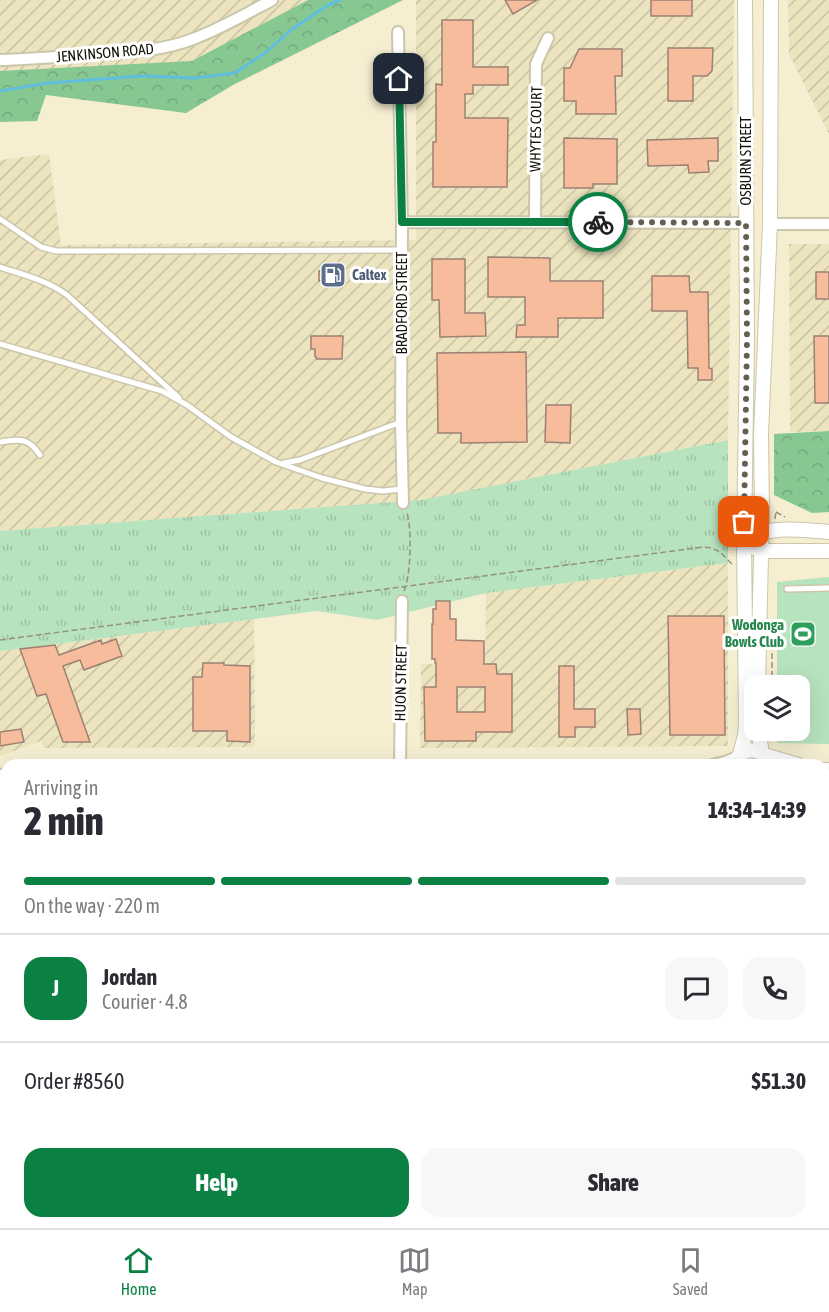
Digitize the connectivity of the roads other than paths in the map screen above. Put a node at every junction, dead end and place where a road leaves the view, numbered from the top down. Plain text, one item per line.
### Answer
1 (272, 0) edge
2 (745, 0) edge
3 (771, 0) edge
4 (398, 32) dead end
5 (548, 38) dead end
6 (0, 60) edge
7 (0, 219) edge
8 (402, 222) junction
9 (535, 222) junction
10 (746, 223) junction
11 (770, 224) junction
12 (829, 224) edge
13 (402, 250) junction
14 (0, 267) edge
15 (0, 344) edge
16 (187, 405) junction
17 (401, 422) junction
18 (0, 442) edge
19 (40, 455) dead end
20 (276, 462) junction
21 (402, 489) junction
22 (403, 503) road end
23 (761, 532) junction
24 (829, 532) edge
25 (744, 542) junction
26 (761, 551) junction
27 (829, 551) edge
28 (829, 588) edge
29 (787, 589) dead end
30 (402, 601) dead end
31 (758, 675) edge
32 (761, 741) edge
33 (766, 758) edge
34 (400, 759) edge
35 (737, 759) edge

1 - 6 street, JENKINSON ROAD
2 - 10 street, OSBURN STREET
3 - 11 street, OSBURN STREET
4 - 8 street, BRADFORD STREET
5 - 9 street, WHYTES COURT
7 - 13 lane
8 - 9 street
8 - 13 street, BRADFORD STREET
9 - 10 street
10 - 11 street
10 - 25 street, OSBURN STREET
11 - 12 street
11 - 23 street, OSBURN STREET
13 - 17 street, BRADFORD STREET
14 - 16 lane
15 - 16 lane
16 - 20 lane
17 - 20 lane
17 - 21 street, BRADFORD STREET
18 - 19 lane
20 - 21 lane
21 - 22 street, BRADFORD STREET
23 - 24 street
23 - 25 street
23 - 26 street, OSBURN STREET
25 - 26 street
25 - 35 street, OSBURN STREET
26 - 27 street
26 - 31 street, OSBURN STREET
28 - 29 lane
30 - 34 street, HUON STREET
32 - 33 street
33 - 35 street

